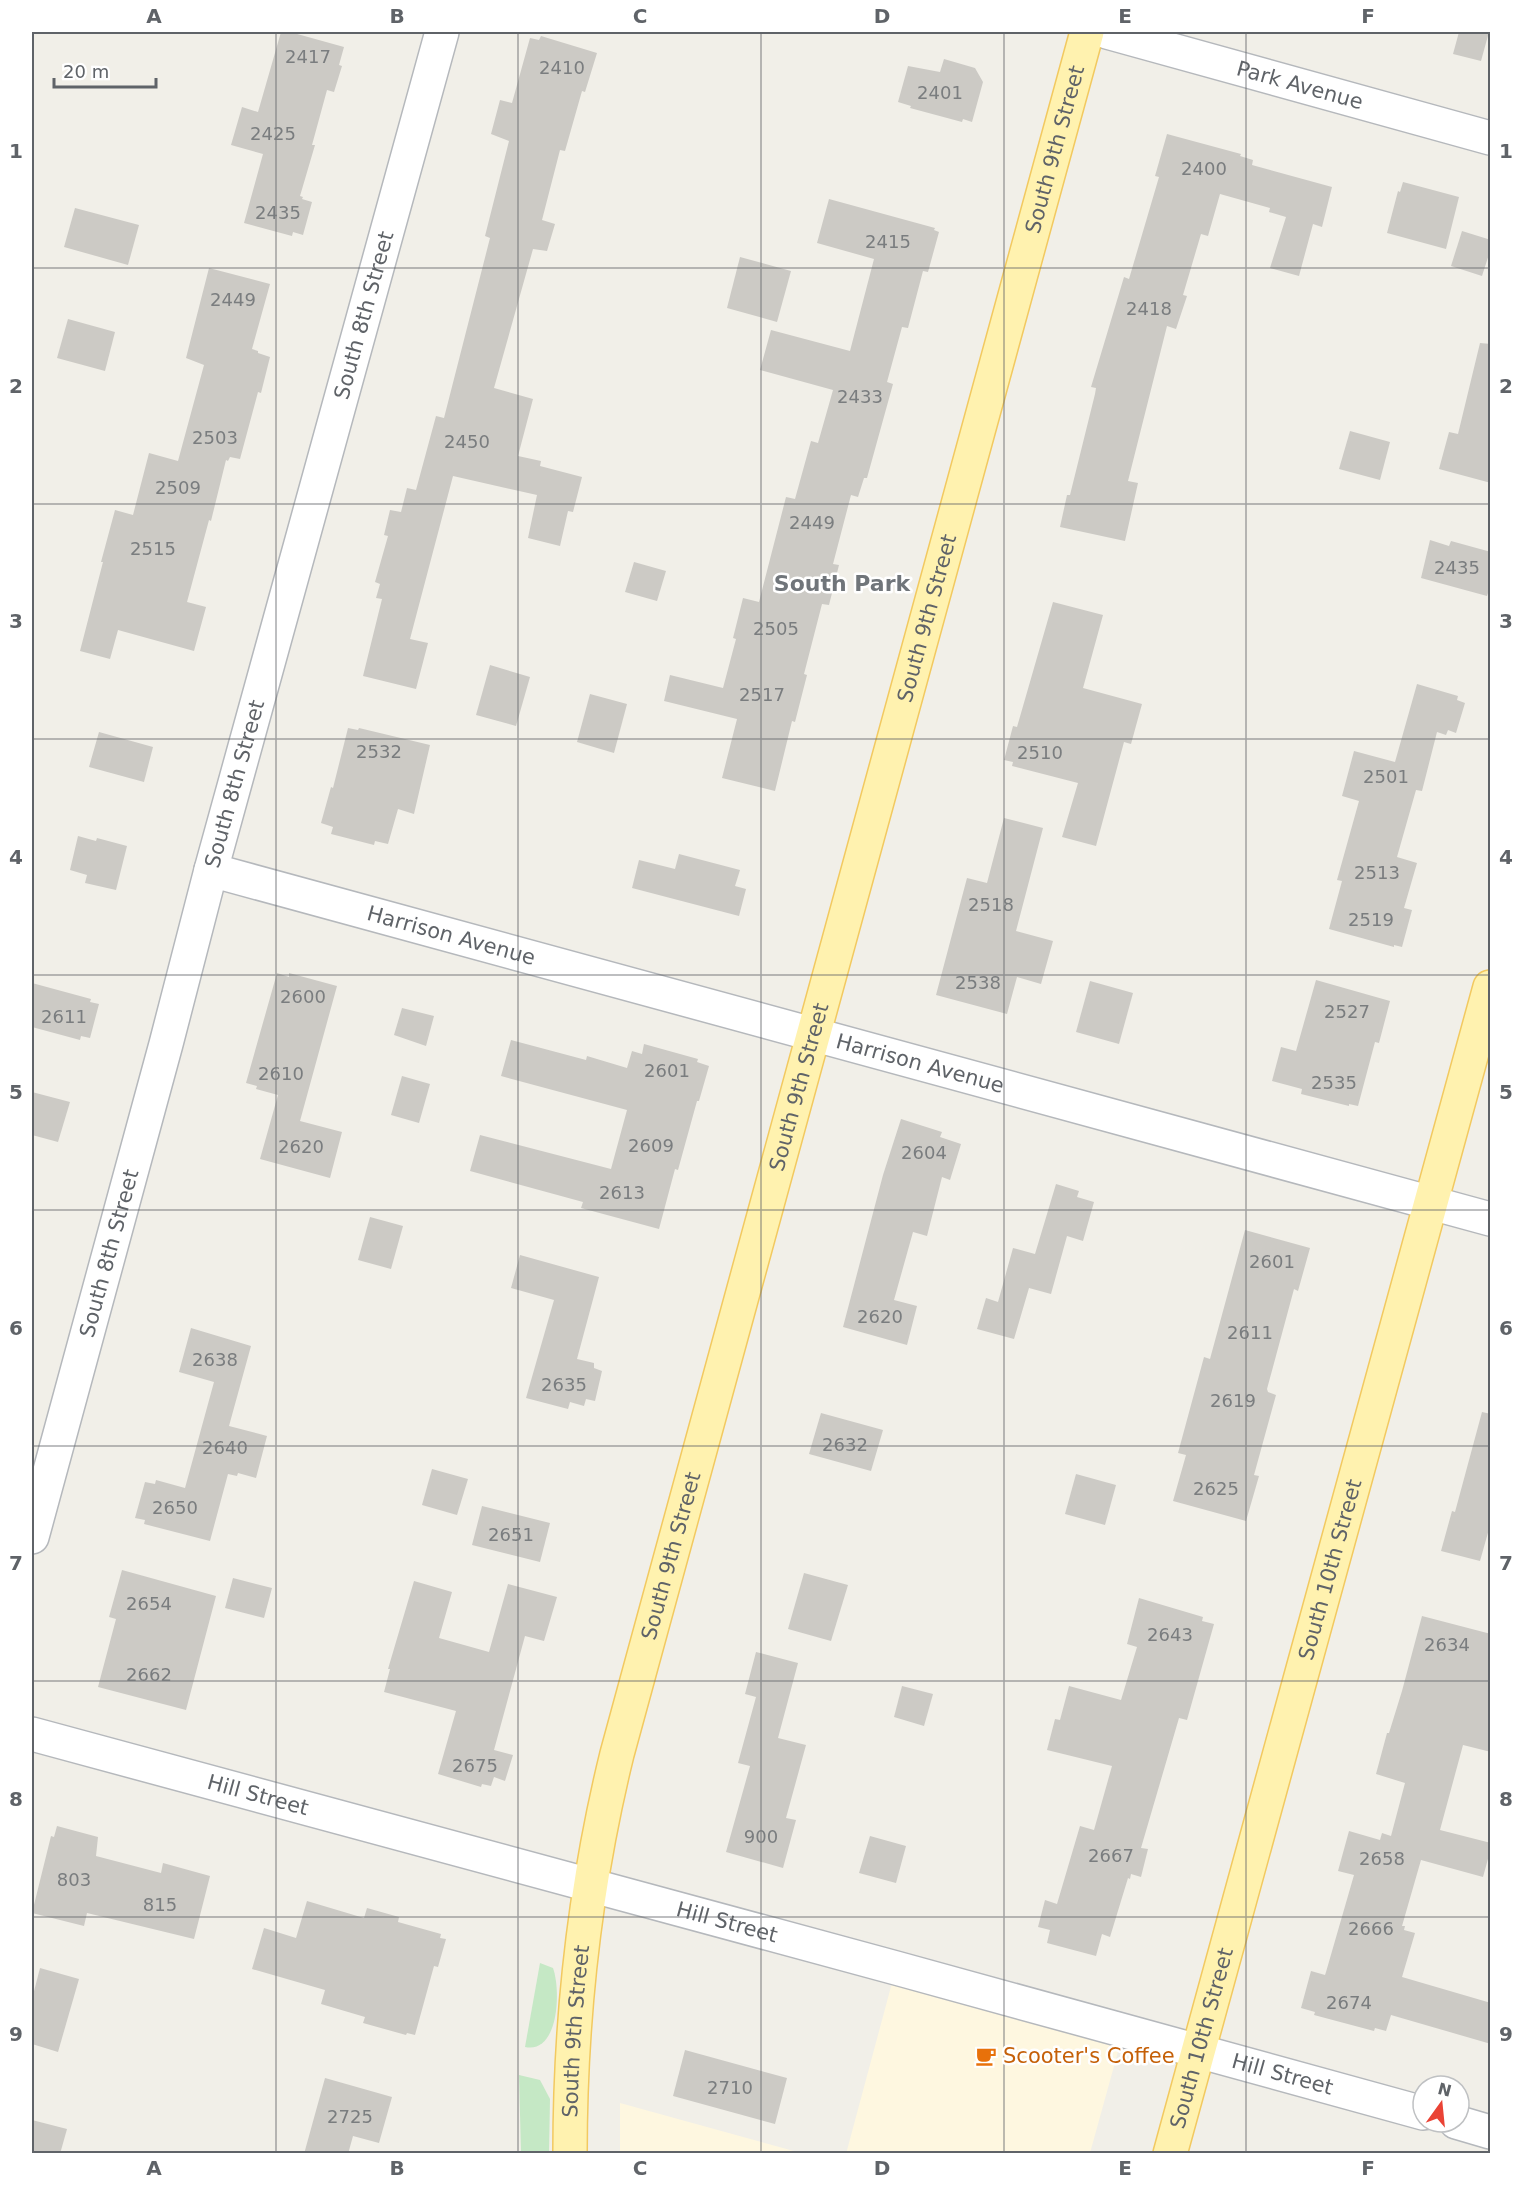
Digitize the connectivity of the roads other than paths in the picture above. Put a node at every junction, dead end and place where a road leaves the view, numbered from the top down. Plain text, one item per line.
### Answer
1 (442, 32) edge
2 (1087, 32) edge
3 (1107, 32) edge
4 (1491, 138) edge
5 (212, 870) junction
6 (1491, 987) edge
7 (814, 1035) junction
8 (1431, 1204) junction
9 (1491, 1220) edge
10 (32, 1537) edge
11 (32, 1734) edge
12 (590, 1885) junction
13 (1198, 2050) junction
14 (1411, 2110) edge
15 (1471, 2126) edge
16 (1491, 2132) edge
17 (570, 2154) edge
18 (1170, 2154) edge

1 - 5 street, South 8th Street
2 - 7 main road, South 9th Street
3 - 4 street, Park Avenue
5 - 7 street, Harrison Avenue
5 - 10 street, South 8th Street
6 - 8 main road, South 10th Street
7 - 8 street, Harrison Avenue
7 - 12 main road, South 9th Street
8 - 9 street, Harrison Avenue
8 - 13 main road, South 10th Street
11 - 12 street, Hill Street
12 - 13 street, Hill Street
12 - 17 main road, South 9th Street
13 - 14 street, Hill Street
13 - 18 main road, South 10th Street
15 - 16 street

